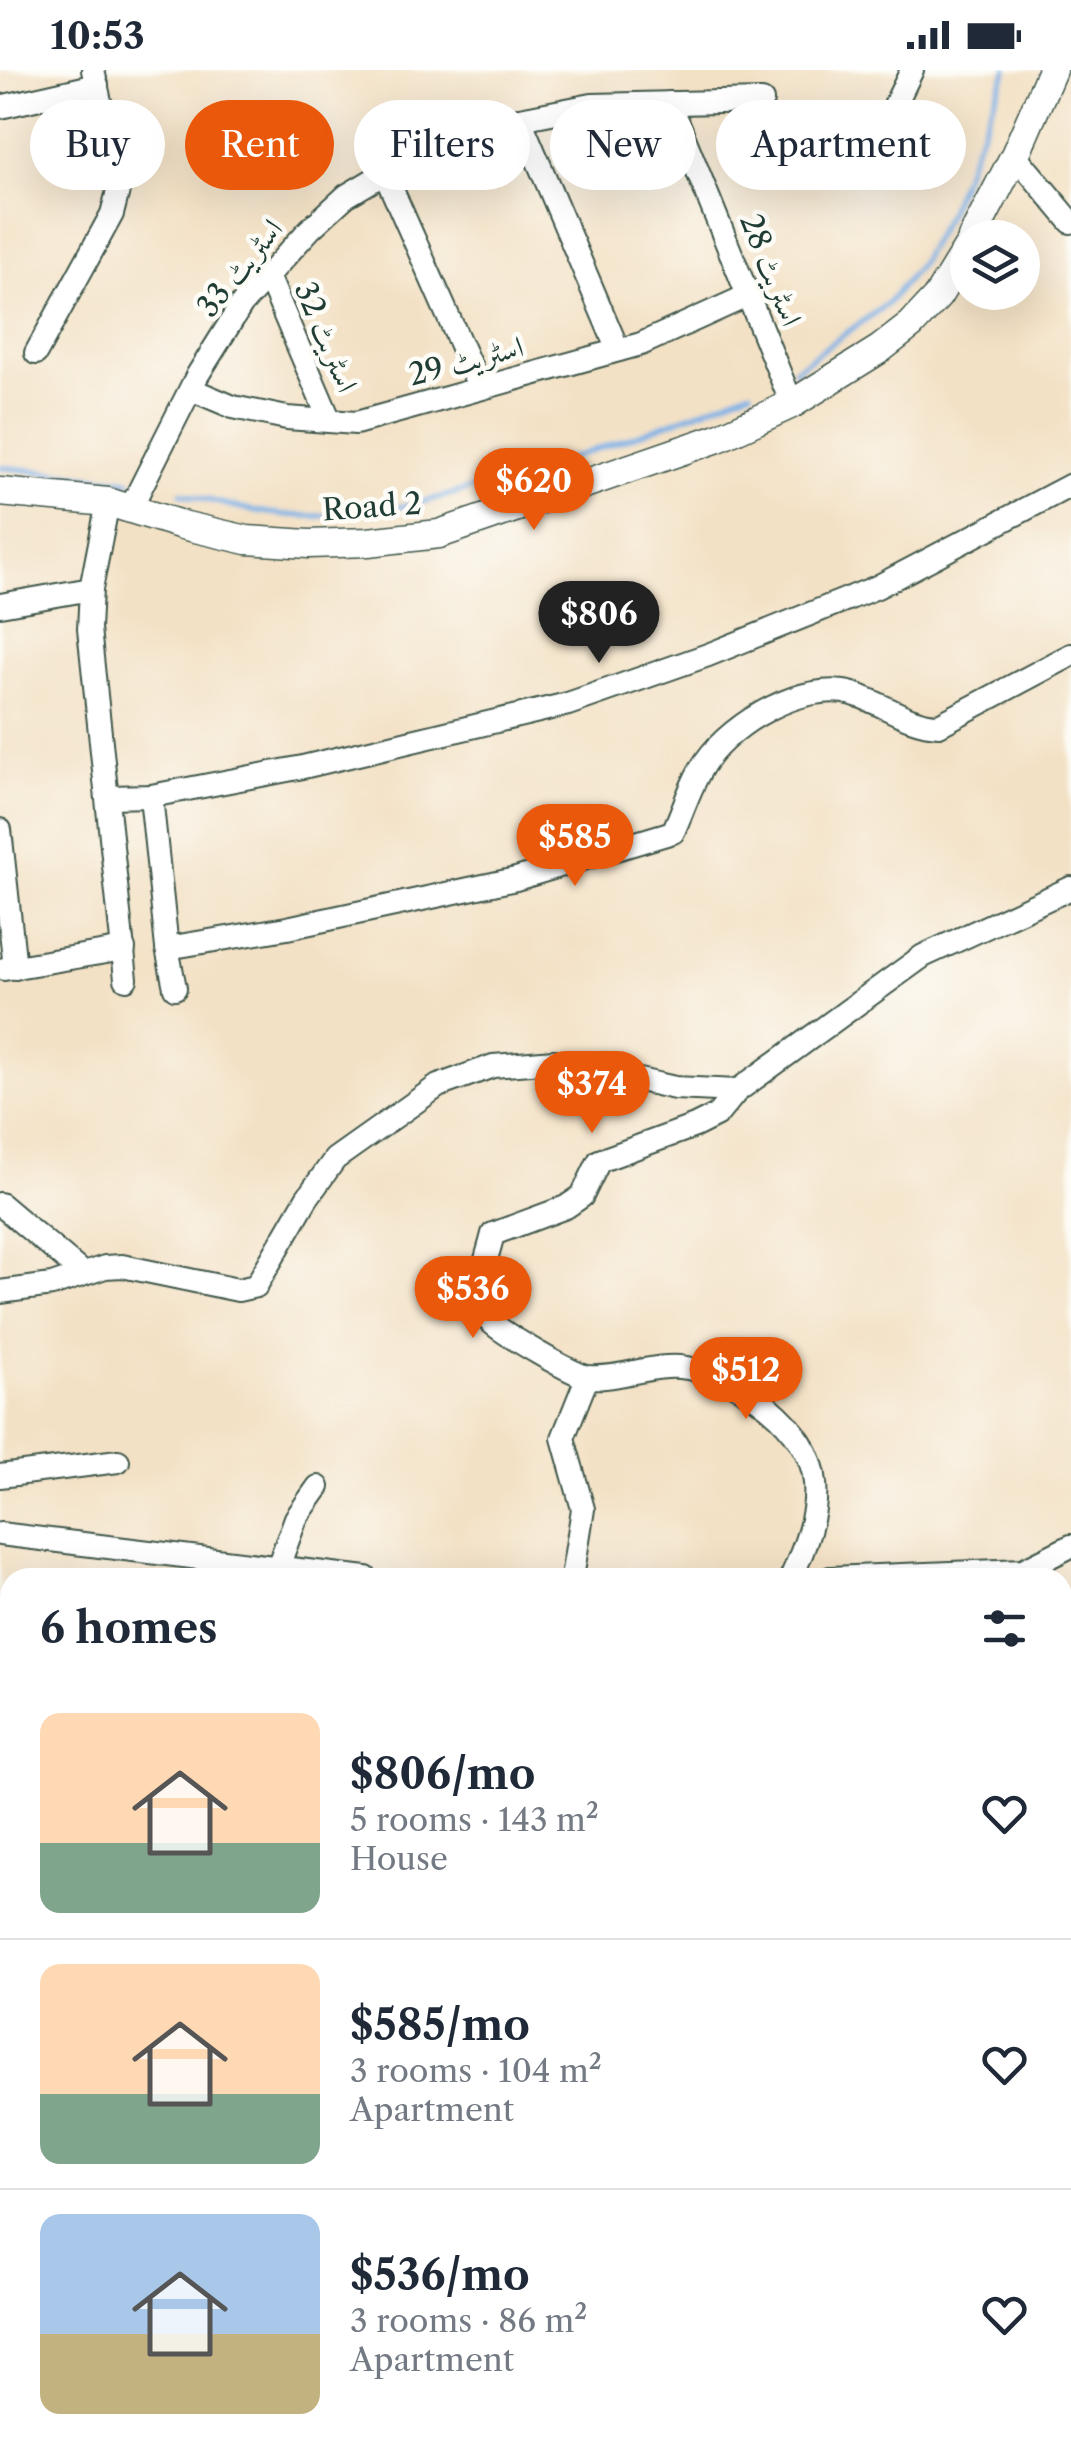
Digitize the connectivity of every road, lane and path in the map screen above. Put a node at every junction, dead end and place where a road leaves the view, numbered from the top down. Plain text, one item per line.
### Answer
1 (912, 70) edge
2 (1052, 70) edge
3 (95, 78) edge
4 (897, 100) edge
5 (0, 107) edge
6 (530, 143) edge
7 (1016, 155) junction
8 (696, 166) edge
9 (357, 190) edge
10 (392, 190) edge
11 (982, 220) edge
12 (1071, 222) edge
13 (268, 276) junction
14 (950, 276) edge
15 (749, 295) junction
16 (618, 350) junction
17 (36, 353) dead end
18 (480, 388) junction
19 (193, 390) junction
20 (792, 404) junction
21 (330, 421) junction
22 (1071, 485) edge
23 (0, 492) edge
24 (120, 505) junction
25 (90, 589) junction
26 (0, 605) edge
27 (1071, 656) edge
28 (151, 796) junction
29 (108, 797) junction
30 (0, 830) edge
31 (1071, 888) edge
32 (167, 948) junction
33 (124, 949) junction
34 (8, 969) edge
35 (126, 979) dead end
36 (175, 988) dead end
37 (737, 1091) junction
38 (0, 1204) edge
39 (82, 1274) junction
40 (0, 1292) edge
41 (587, 1378) junction
42 (118, 1461) dead end
43 (0, 1476) edge
44 (318, 1487) dead end
45 (0, 1534) edge
46 (1071, 1546) edge
47 (278, 1567) junction
48 (286, 1568) edge
49 (574, 1568) edge
50 (795, 1568) edge
51 (1027, 1568) edge

1 - 4 street
2 - 7 street
3 - 5 street
3 - 17 street
6 - 16 street
7 - 11 street
7 - 12 street
8 - 15 street, اسٹریٹ 28
9 - 13 street, اسٹریٹ 33
10 - 18 street
13 - 19 street, اسٹریٹ 33
13 - 21 street, اسٹریٹ 32
14 - 20 street, Road 2
15 - 16 street, اسٹریٹ 29
15 - 20 street, اسٹریٹ 28
16 - 18 street, اسٹریٹ 29
18 - 21 street, اسٹریٹ 29
19 - 21 street, اسٹریٹ 29
19 - 24 street, اسٹریٹ 33
20 - 24 street, Road 2
22 - 28 street
23 - 24 street, Road 2
24 - 25 street, اسٹریٹ 33
25 - 26 street
25 - 29 street, اسٹریٹ 33
27 - 32 street
28 - 29 street
28 - 32 street
29 - 33 street, اسٹریٹ 33
30 - 34 street
31 - 37 street
32 - 36 street
33 - 34 street
33 - 35 street, اسٹریٹ 33
37 - 39 street
37 - 41 street
38 - 39 street
39 - 40 street
41 - 49 street
41 - 50 street
42 - 43 street
44 - 47 street
45 - 47 street
46 - 51 street
47 - 48 street

